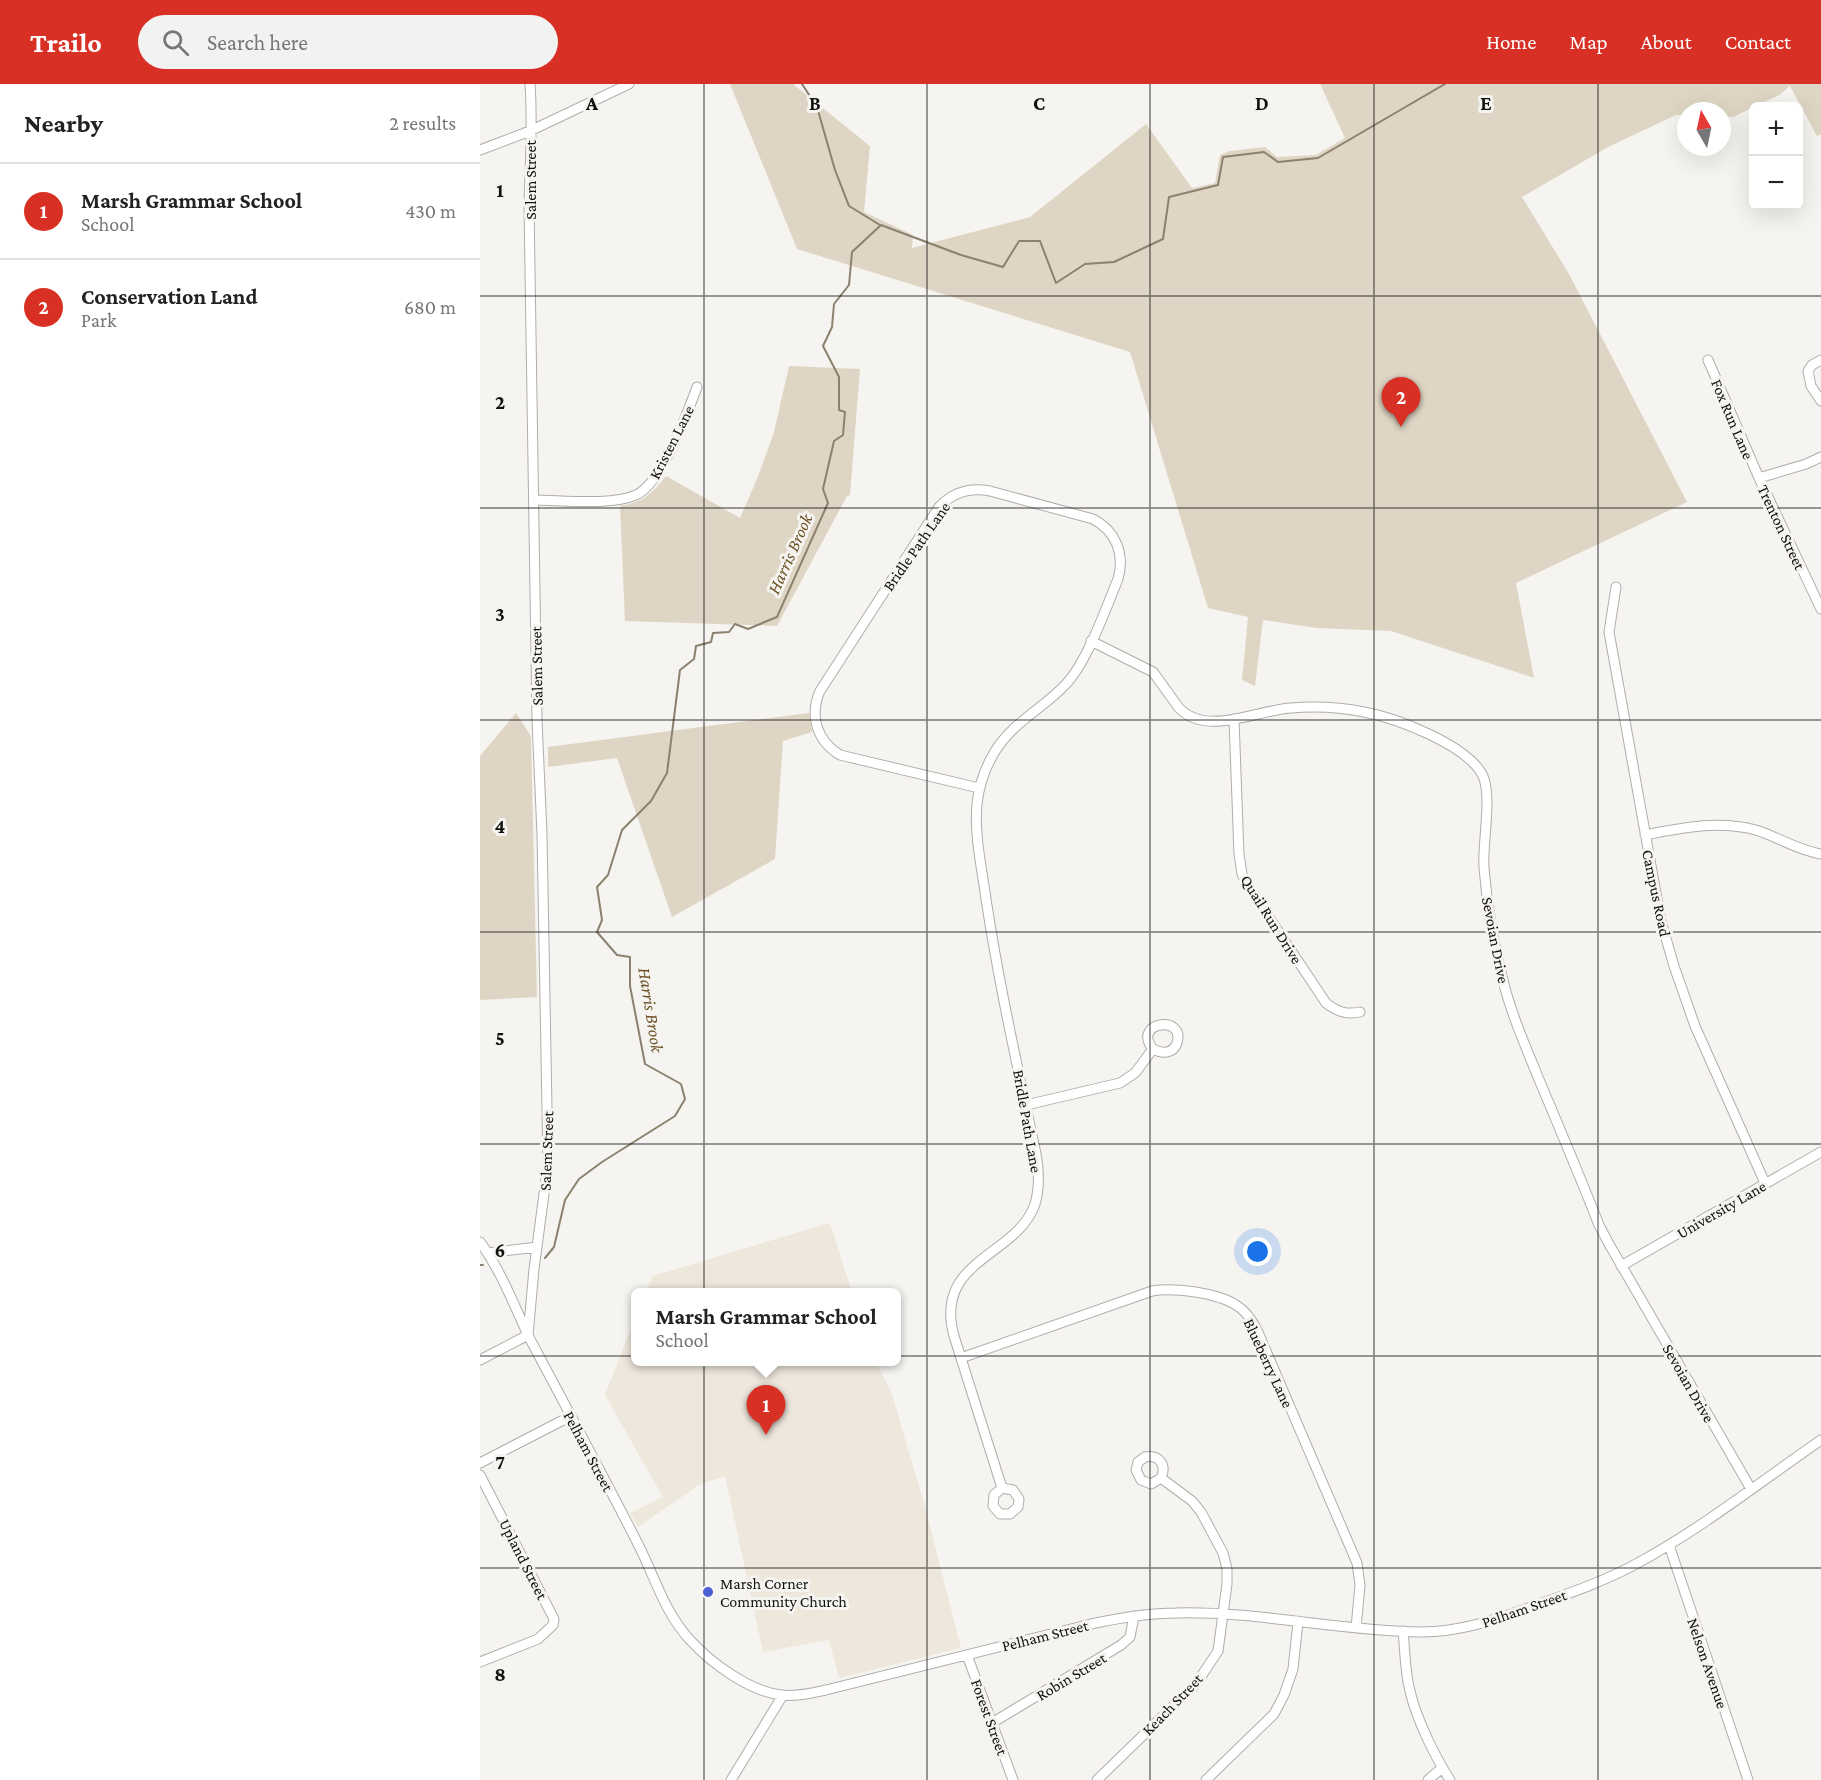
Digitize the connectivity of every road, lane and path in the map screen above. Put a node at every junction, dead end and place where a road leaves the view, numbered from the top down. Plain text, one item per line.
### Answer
1 (530, 84) edge
2 (629, 84) edge
3 (530, 130) junction
4 (480, 150) edge
5 (1708, 360) dead end
6 (1821, 360) edge
7 (697, 387) dead end
8 (1820, 398) edge
9 (1821, 457) edge
10 (1759, 478) junction
11 (534, 500) junction
12 (1616, 587) dead end
13 (1821, 609) edge
14 (1091, 641) junction
15 (1234, 719) junction
16 (980, 788) junction
17 (1645, 835) junction
18 (1821, 854) edge
19 (1360, 1012) dead end
20 (1154, 1049) dead end
21 (1026, 1105) junction
22 (1821, 1152) edge
23 (1765, 1183) junction
24 (480, 1242) edge
25 (537, 1247) junction
26 (488, 1253) junction
27 (1621, 1266) junction
28 (528, 1335) junction
29 (961, 1358) junction
30 (480, 1360) edge
31 (571, 1416) junction
32 (1821, 1440) edge
33 (480, 1463) edge
34 (480, 1475) edge
35 (1161, 1478) dead end
36 (1002, 1488) dead end
37 (1750, 1489) junction
38 (1669, 1545) junction
39 (1224, 1614) junction
40 (1134, 1616) junction
41 (1298, 1622) junction
42 (1356, 1628) junction
43 (1403, 1631) junction
44 (967, 1655) junction
45 (480, 1662) edge
46 (783, 1695) junction
47 (992, 1723) junction
48 (1442, 1768) junction
49 (731, 1780) edge
50 (1013, 1780) edge
51 (1097, 1780) edge
52 (1206, 1780) edge
53 (1428, 1780) edge
54 (1450, 1780) edge
55 (1748, 1780) edge

1 - 3 street, Salem Street
2 - 3 street
3 - 4 street
3 - 11 street, Salem Street
5 - 10 street, Fox Run Lane
6 - 8 street
7 - 11 street, Kristen Lane
9 - 10 street
10 - 13 street, Trenton Street
11 - 25 street, Salem Street
12 - 17 street, Campus Road
14 - 15 street, Sevoian Drive
14 - 16 street, Bridle Path Lane
14 - 16 street, Bridle Path Lane
15 - 19 street, Quail Run Drive
15 - 27 street, Sevoian Drive
16 - 21 street, Bridle Path Lane
17 - 18 street
17 - 23 street, Campus Road
20 - 21 street
21 - 29 street, Bridle Path Lane
22 - 23 street, University Lane
23 - 27 street, University Lane
24 - 26 street, Pelham Street
25 - 26 street
25 - 28 street, Salem Street
26 - 28 street, Pelham Street
27 - 37 street, Sevoian Drive
28 - 30 street
28 - 31 street, Pelham Street
29 - 36 street, Bridle Path Lane
29 - 42 street, Blueberry Lane
31 - 33 street
31 - 46 street, Pelham Street
32 - 37 street, Pelham Street
34 - 45 street, Upland Street
35 - 39 street, Keach Street
37 - 38 street, Pelham Street
38 - 43 street, Pelham Street
38 - 55 street, Nelson Avenue
39 - 40 street, Pelham Street
39 - 41 street, Pelham Street
39 - 51 street, Keach Street
40 - 44 street, Pelham Street
40 - 47 street, Robin Street
41 - 42 street, Pelham Street
41 - 52 street
42 - 43 street, Pelham Street
43 - 48 street
44 - 46 street, Pelham Street
44 - 47 street, Forest Street
46 - 49 street
47 - 50 street, Forest Street
48 - 53 street
48 - 54 street

